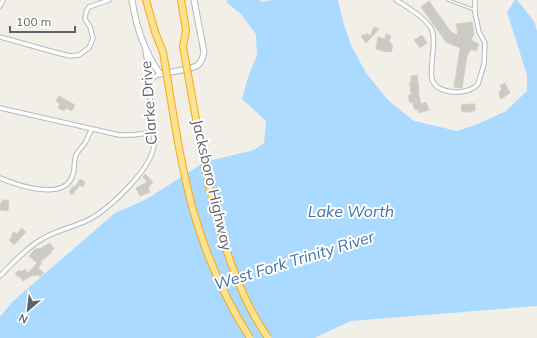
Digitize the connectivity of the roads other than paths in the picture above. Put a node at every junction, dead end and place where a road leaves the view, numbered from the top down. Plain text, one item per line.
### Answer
1 (3, 0) edge
2 (109, 0) edge
3 (132, 0) edge
4 (146, 0) edge
5 (181, 0) edge
6 (194, 0) edge
7 (396, 0) edge
8 (448, 0) edge
9 (475, 0) edge
10 (0, 6) edge
11 (475, 10) junction
12 (0, 37) edge
13 (143, 44) junction
14 (160, 74) junction
15 (149, 87) junction
16 (0, 108) edge
17 (92, 129) junction
18 (154, 132) junction
19 (0, 178) edge
20 (0, 276) edge
21 (250, 338) edge
22 (268, 338) edge

1 - 10 street
2 - 12 street
3 - 13 main road
4 - 21 highway, Jacksboro Highway, bridge
5 - 22 highway, Jacksboro Highway, bridge
6 - 14 main road
7 - 11 street
8 - 11 lane
9 - 11 street
13 - 14 main road
13 - 15 street, Clarke Drive
14 - 15 street
15 - 18 street, Clarke Drive
16 - 17 street
17 - 18 street
17 - 19 street
18 - 20 street, Clarke Drive

